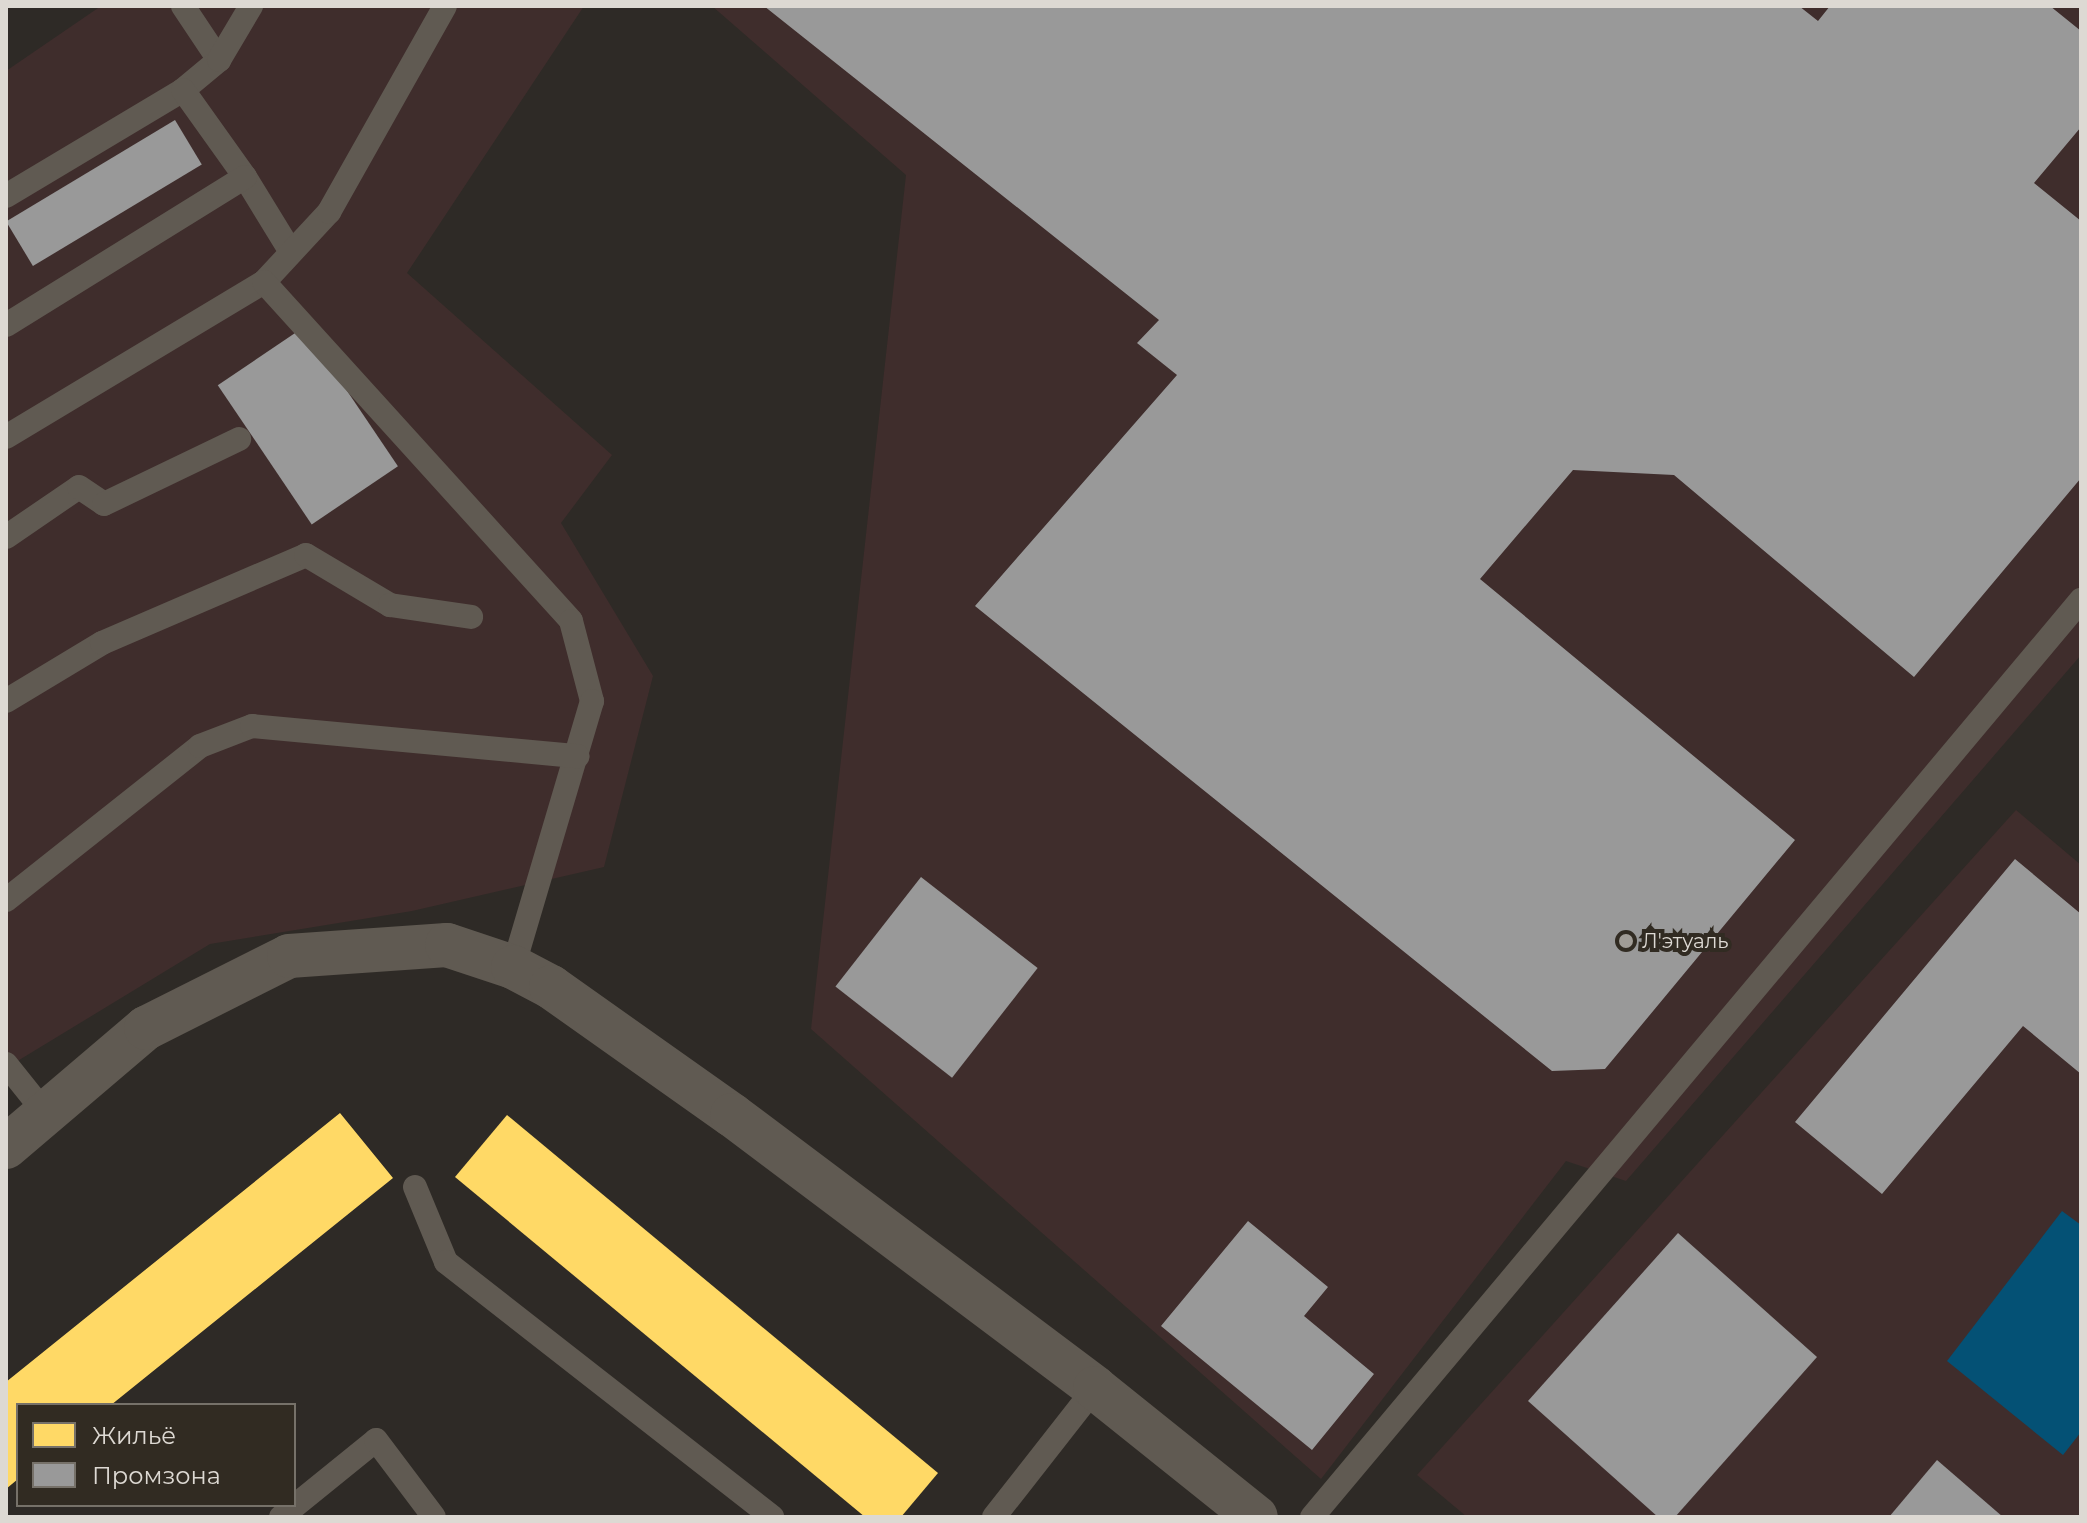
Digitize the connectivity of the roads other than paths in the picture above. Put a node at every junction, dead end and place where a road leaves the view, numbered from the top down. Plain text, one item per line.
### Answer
1 (183, 6) edge
2 (251, 6) edge
3 (445, 6) edge
4 (219, 60) junction
5 (183, 90) junction
6 (245, 177) junction
7 (6, 196) edge
8 (291, 252) junction
9 (264, 282) junction
10 (6, 325) edge
11 (6, 437) edge
12 (239, 439) dead end
13 (6, 537) edge
14 (2081, 600) edge
15 (471, 617) dead end
16 (6, 701) edge
17 (578, 756) junction
18 (6, 900) edge
19 (513, 967) junction
20 (6, 1064) edge
21 (46, 1114) junction
22 (6, 1147) edge
23 (415, 1187) dead end
24 (1095, 1388) junction
25 (296, 1505) edge
26 (434, 1517) edge
27 (772, 1517) edge
28 (994, 1517) edge
29 (1256, 1517) edge
30 (1312, 1517) edge

1 - 4 lane
2 - 4 lane
3 - 8 lane
4 - 5 lane
5 - 6 lane
5 - 7 lane
6 - 8 lane
6 - 10 lane
8 - 9 lane
9 - 11 lane
9 - 17 lane
12 - 13 lane
14 - 30 lane
15 - 16 lane
17 - 18 lane
17 - 19 lane
19 - 21 street
19 - 24 street
20 - 21 lane
21 - 22 street
23 - 27 lane
24 - 28 lane
24 - 29 street
25 - 26 lane

